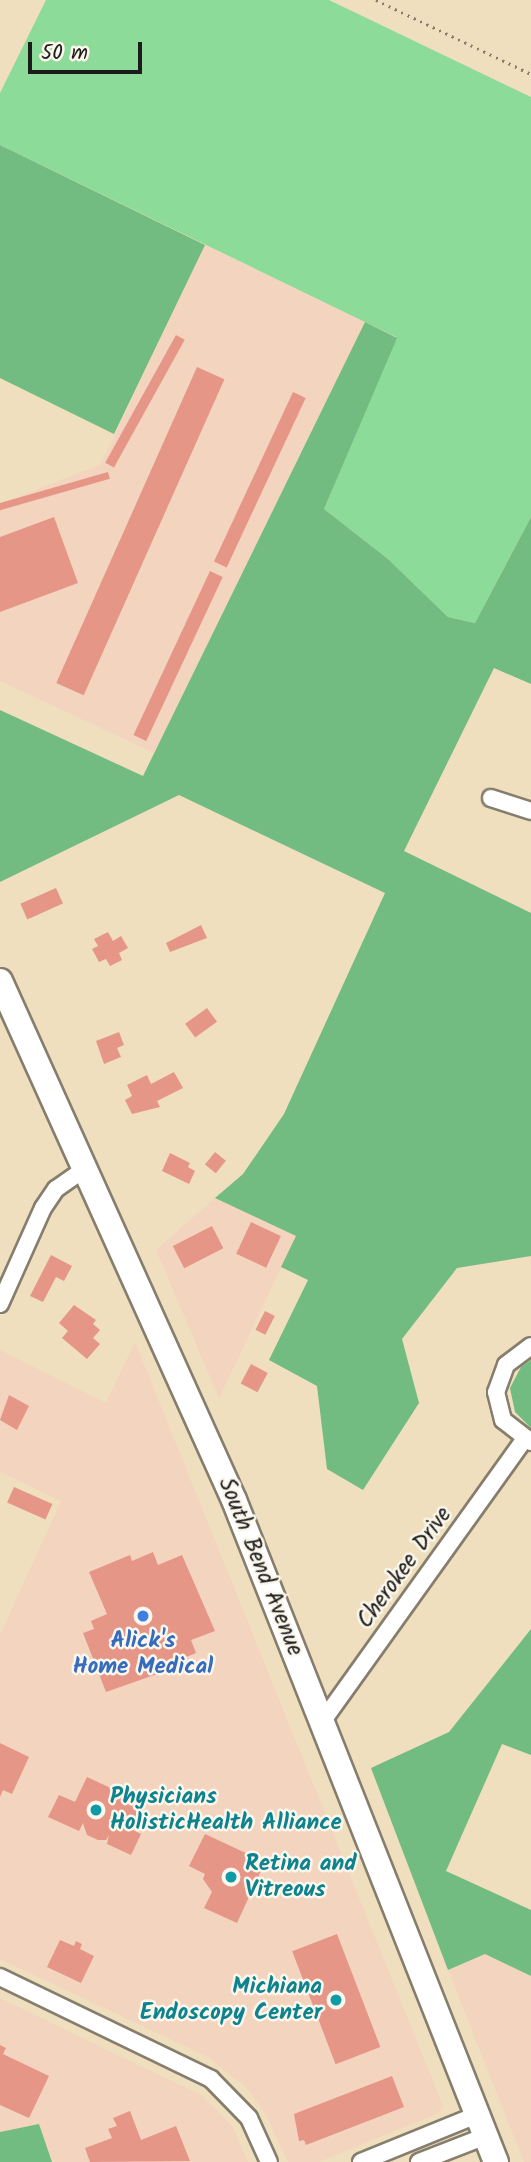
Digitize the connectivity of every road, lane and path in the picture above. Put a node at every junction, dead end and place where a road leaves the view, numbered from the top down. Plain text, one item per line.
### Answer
1 (376, 0) edge
2 (531, 74) edge
3 (491, 798) dead end
4 (531, 811) edge
5 (0, 981) edge
6 (86, 1168) junction
7 (0, 1304) edge
8 (531, 1346) edge
9 (527, 1441) edge
10 (322, 1722) junction
11 (0, 1977) edge
12 (482, 2125) junction
13 (269, 2162) edge
14 (360, 2162) edge
15 (419, 2162) edge
16 (496, 2162) edge

1 - 2 path
3 - 4 street
5 - 6 main road, South Bend Avenue
6 - 7 street
6 - 10 main road, South Bend Avenue
8 - 9 street, Cherokee Drive
9 - 10 street, Cherokee Drive
10 - 12 main road, South Bend Avenue
11 - 13 street
12 - 14 street
12 - 15 street
12 - 16 main road, South Bend Avenue

